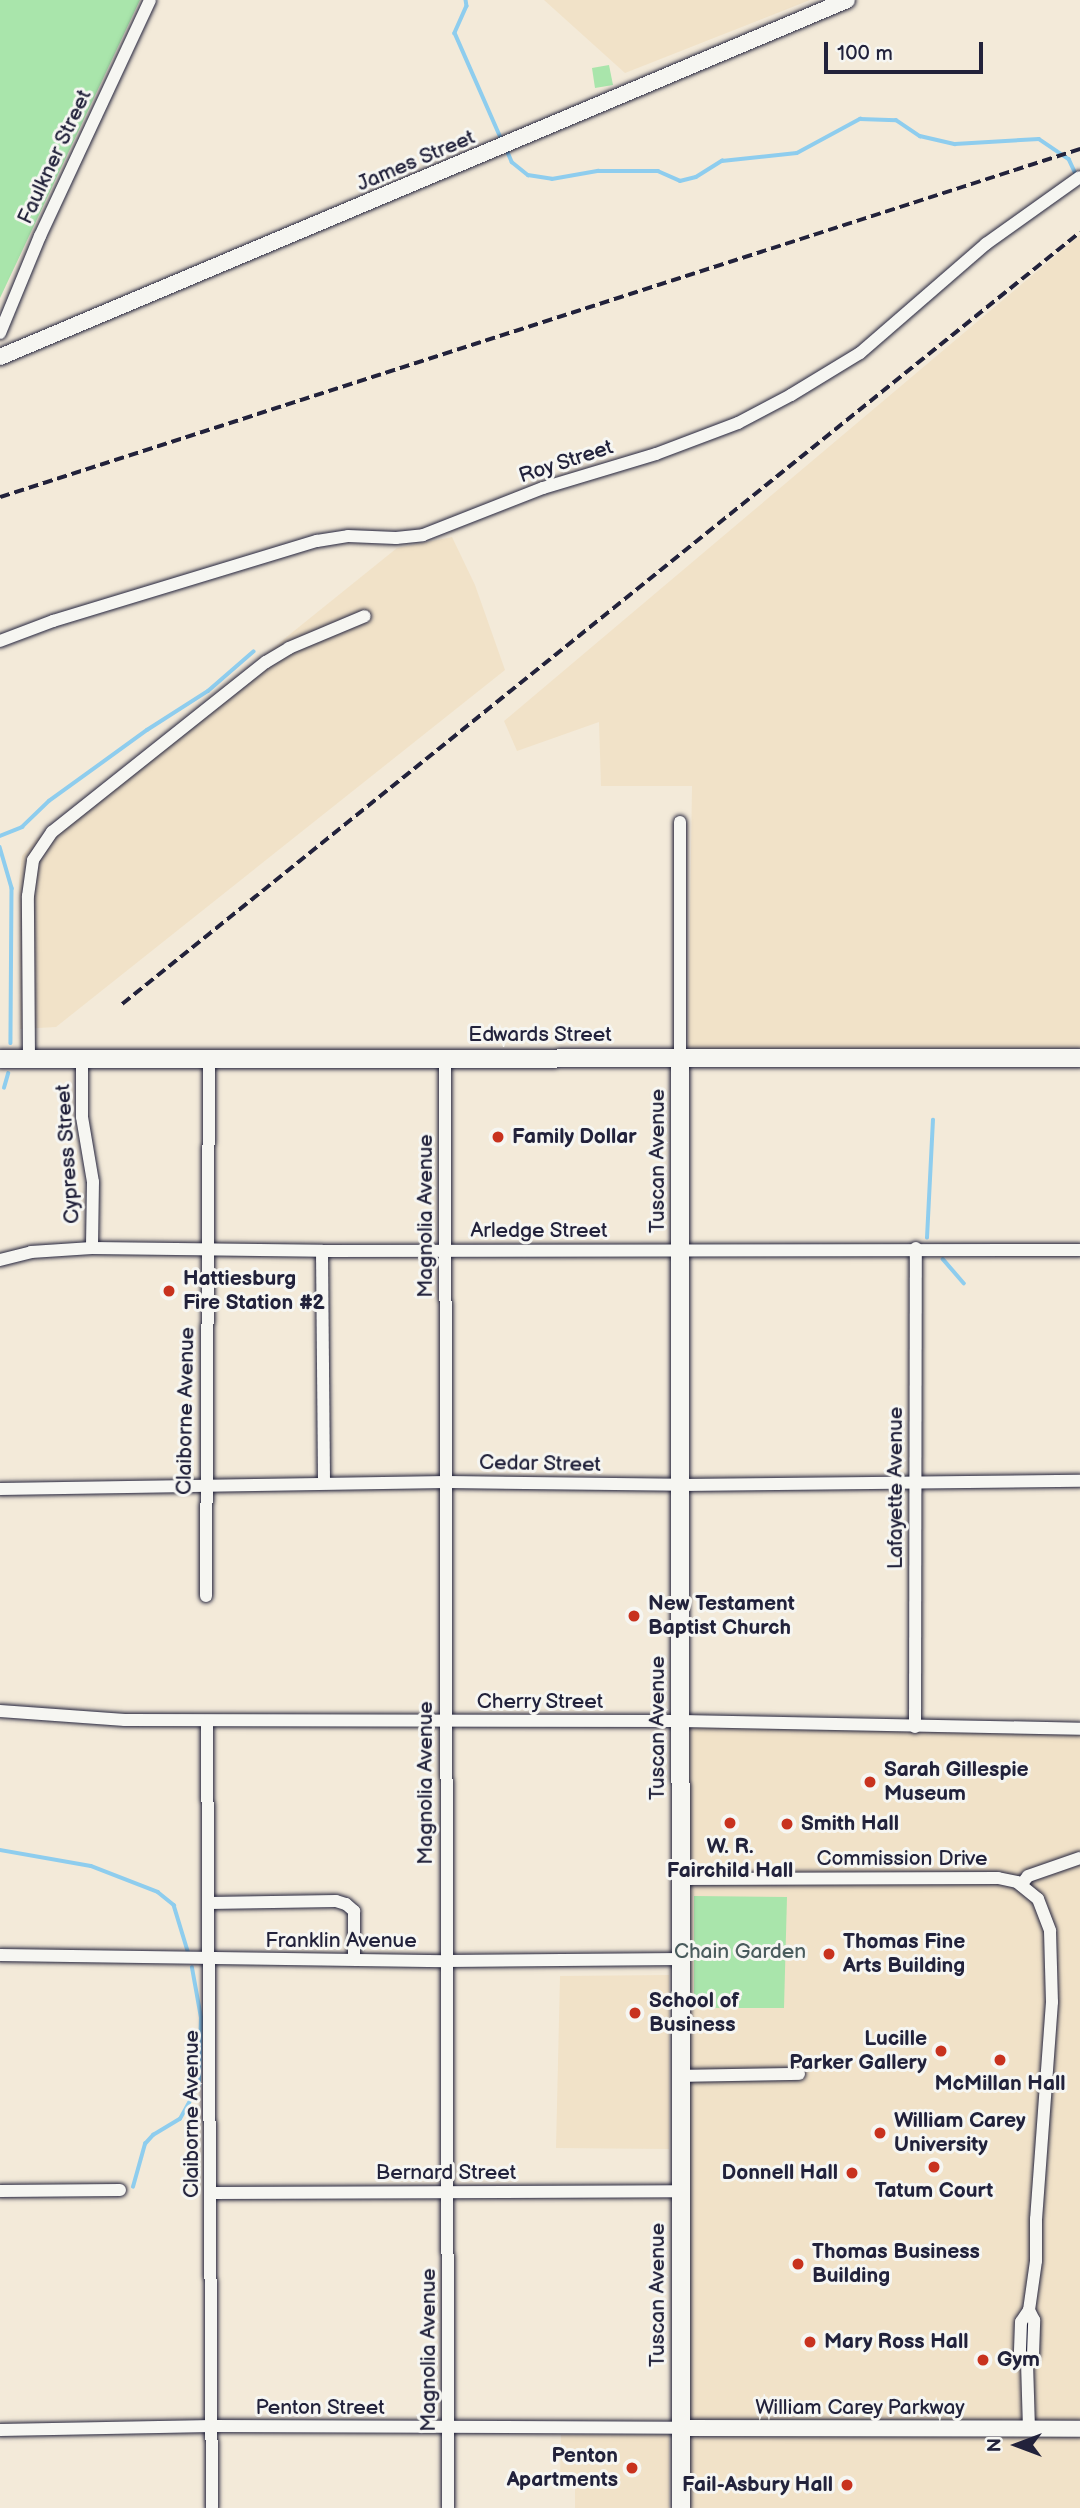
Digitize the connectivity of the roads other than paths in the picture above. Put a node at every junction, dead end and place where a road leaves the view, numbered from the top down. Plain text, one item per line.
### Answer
1 (150, 0) edge
2 (847, 0) edge
3 (1080, 177) edge
4 (0, 333) edge
5 (0, 357) edge
6 (365, 616) dead end
7 (0, 641) edge
8 (680, 822) dead end
9 (445, 1058) junction
10 (680, 1058) junction
11 (1080, 1058) edge
12 (0, 1059) edge
13 (29, 1059) junction
14 (82, 1059) junction
15 (209, 1059) junction
16 (92, 1248) junction
17 (916, 1248) junction
18 (208, 1250) junction
19 (680, 1250) junction
20 (1080, 1250) edge
21 (322, 1251) junction
22 (446, 1251) junction
23 (0, 1260) edge
24 (1080, 1481) edge
25 (447, 1482) junction
26 (915, 1482) junction
27 (324, 1483) junction
28 (681, 1485) junction
29 (204, 1486) junction
30 (0, 1489) edge
31 (206, 1596) dead end
32 (0, 1711) edge
33 (207, 1721) junction
34 (681, 1721) junction
35 (445, 1722) junction
36 (915, 1727) junction
37 (1080, 1729) edge
38 (1080, 1857) edge
39 (681, 1880) junction
40 (1021, 1885) junction
41 (209, 1903) junction
42 (0, 1955) edge
43 (354, 1959) junction
44 (681, 1959) junction
45 (210, 1960) junction
46 (446, 1961) junction
47 (799, 2074) dead end
48 (680, 2076) junction
49 (0, 2190) edge
50 (120, 2190) dead end
51 (681, 2191) junction
52 (212, 2193) junction
53 (448, 2193) junction
54 (212, 2426) junction
55 (448, 2428) junction
56 (681, 2428) junction
57 (1080, 2429) edge
58 (0, 2430) edge
59 (1028, 2430) junction
60 (212, 2508) edge
61 (448, 2508) edge
62 (681, 2508) edge

1 - 4 street, Faulkner Street
2 - 5 street, James Street
3 - 7 street, Roy Street
6 - 13 street
8 - 10 street, Tuscan Avenue
9 - 10 main road, Edwards Street
9 - 15 main road, Edwards Street
9 - 22 street, Magnolia Avenue
10 - 11 main road, Edwards Street
10 - 19 main road, Tuscan Avenue
12 - 13 main road, Edwards Street
13 - 14 main road, Edwards Street
14 - 15 main road, Edwards Street
14 - 16 street, Cypress Street
15 - 18 street, Claiborne Avenue
16 - 18 street, Arledge Street
16 - 23 street, Arledge Street
17 - 19 street, Arledge Street
17 - 20 street, Arledge Street
17 - 26 street, Lafayette Avenue
18 - 21 street, Arledge Street
18 - 29 street, Claiborne Avenue
19 - 22 street, Arledge Street
19 - 28 main road, Tuscan Avenue
21 - 22 street, Arledge Street
21 - 27 street
22 - 25 street, Magnolia Avenue
24 - 26 street, Cedar Street
25 - 27 street, Cedar Street
25 - 28 street, Cedar Street
25 - 35 street, Magnolia Avenue
26 - 28 street, Cedar Street
26 - 36 street, Lafayette Avenue
27 - 29 street, Cedar Street
28 - 34 main road, Tuscan Avenue
29 - 30 street, Cedar Street
29 - 31 street, Claiborne Avenue
32 - 33 street, Cherry Street
33 - 35 street, Cherry Street
33 - 41 street, Claiborne Avenue
34 - 35 street, Cherry Street
34 - 36 street, Cherry Street
34 - 39 main road, Tuscan Avenue
35 - 46 street, Magnolia Avenue
36 - 37 street, Cherry Street
38 - 40 street
39 - 40 street, Commission Drive
39 - 44 main road, Tuscan Avenue
40 - 59 street
41 - 43 street
41 - 45 street, Claiborne Avenue
42 - 45 street, Franklin Avenue
43 - 45 street, Franklin Avenue
43 - 46 street, Franklin Avenue
44 - 46 street, Franklin Avenue
44 - 48 main road, Tuscan Avenue
45 - 52 street, Claiborne Avenue
46 - 53 street, Magnolia Avenue
47 - 48 street
48 - 51 main road, Tuscan Avenue
49 - 50 street
51 - 53 street, Bernard Street
51 - 56 main road, Tuscan Avenue
52 - 53 street, Bernard Street
52 - 54 street, Claiborne Avenue
53 - 55 street, Magnolia Avenue
54 - 55 street, Penton Street
54 - 58 street, Penton Street
54 - 60 street, Claiborne Avenue
55 - 56 street, Penton Street
55 - 61 street, Magnolia Avenue
56 - 59 street, William Carey Parkway
56 - 62 main road, Tuscan Avenue
57 - 59 street, William Carey Parkway

